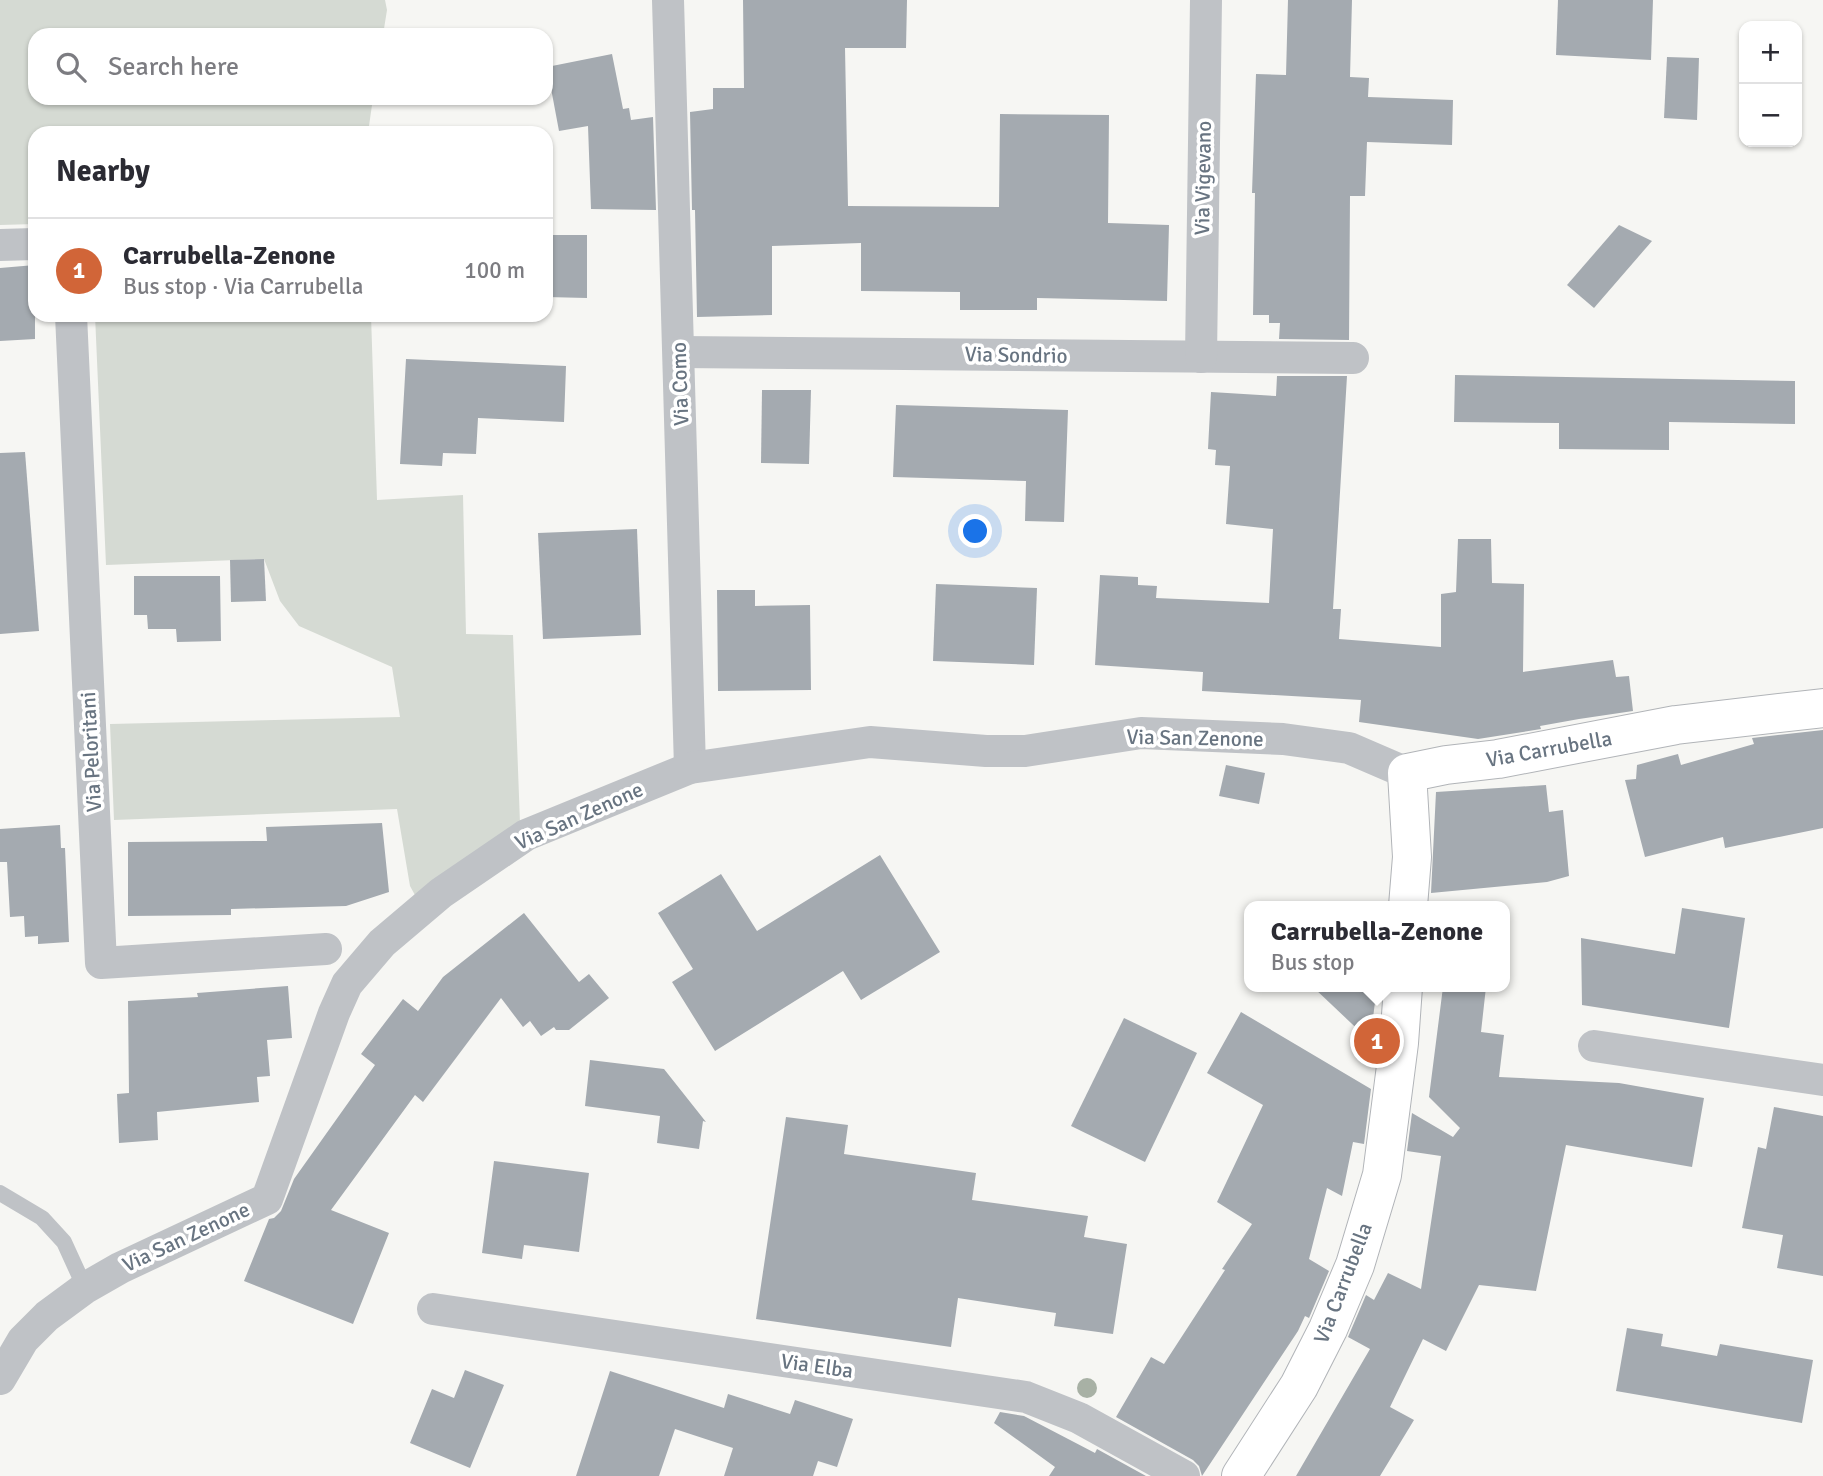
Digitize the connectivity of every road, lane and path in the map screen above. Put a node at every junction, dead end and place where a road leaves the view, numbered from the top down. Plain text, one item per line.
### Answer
1 (668, 0) edge
2 (1206, 0) edge
3 (28, 244) edge
4 (0, 245) edge
5 (71, 322) edge
6 (680, 352) junction
7 (1201, 357) junction
8 (1353, 358) dead end
9 (1823, 708) edge
10 (690, 768) junction
11 (1407, 773) junction
12 (1409, 901) edge
13 (326, 949) dead end
14 (1403, 992) edge
15 (1594, 1046) dead end
16 (1823, 1080) edge
17 (0, 1193) edge
18 (85, 1288) junction
19 (433, 1310) dead end
20 (0, 1379) edge
21 (1184, 1476) edge
22 (1241, 1476) edge

1 - 6 street, Via Como
2 - 7 street, Via Vigevano
3 - 4 street
5 - 13 street, Via Peloritani
6 - 7 street, Via Sondrio
6 - 10 street, Via Como
7 - 8 street, Via Sondrio
9 - 11 main road, Via Carrubella
10 - 11 street, Via San Zenone
10 - 18 street, Via San Zenone
11 - 12 main road
14 - 22 main road, Via Carrubella
15 - 16 street
17 - 18 lane
18 - 20 street, Via San Zenone
19 - 21 street, Via Elba

